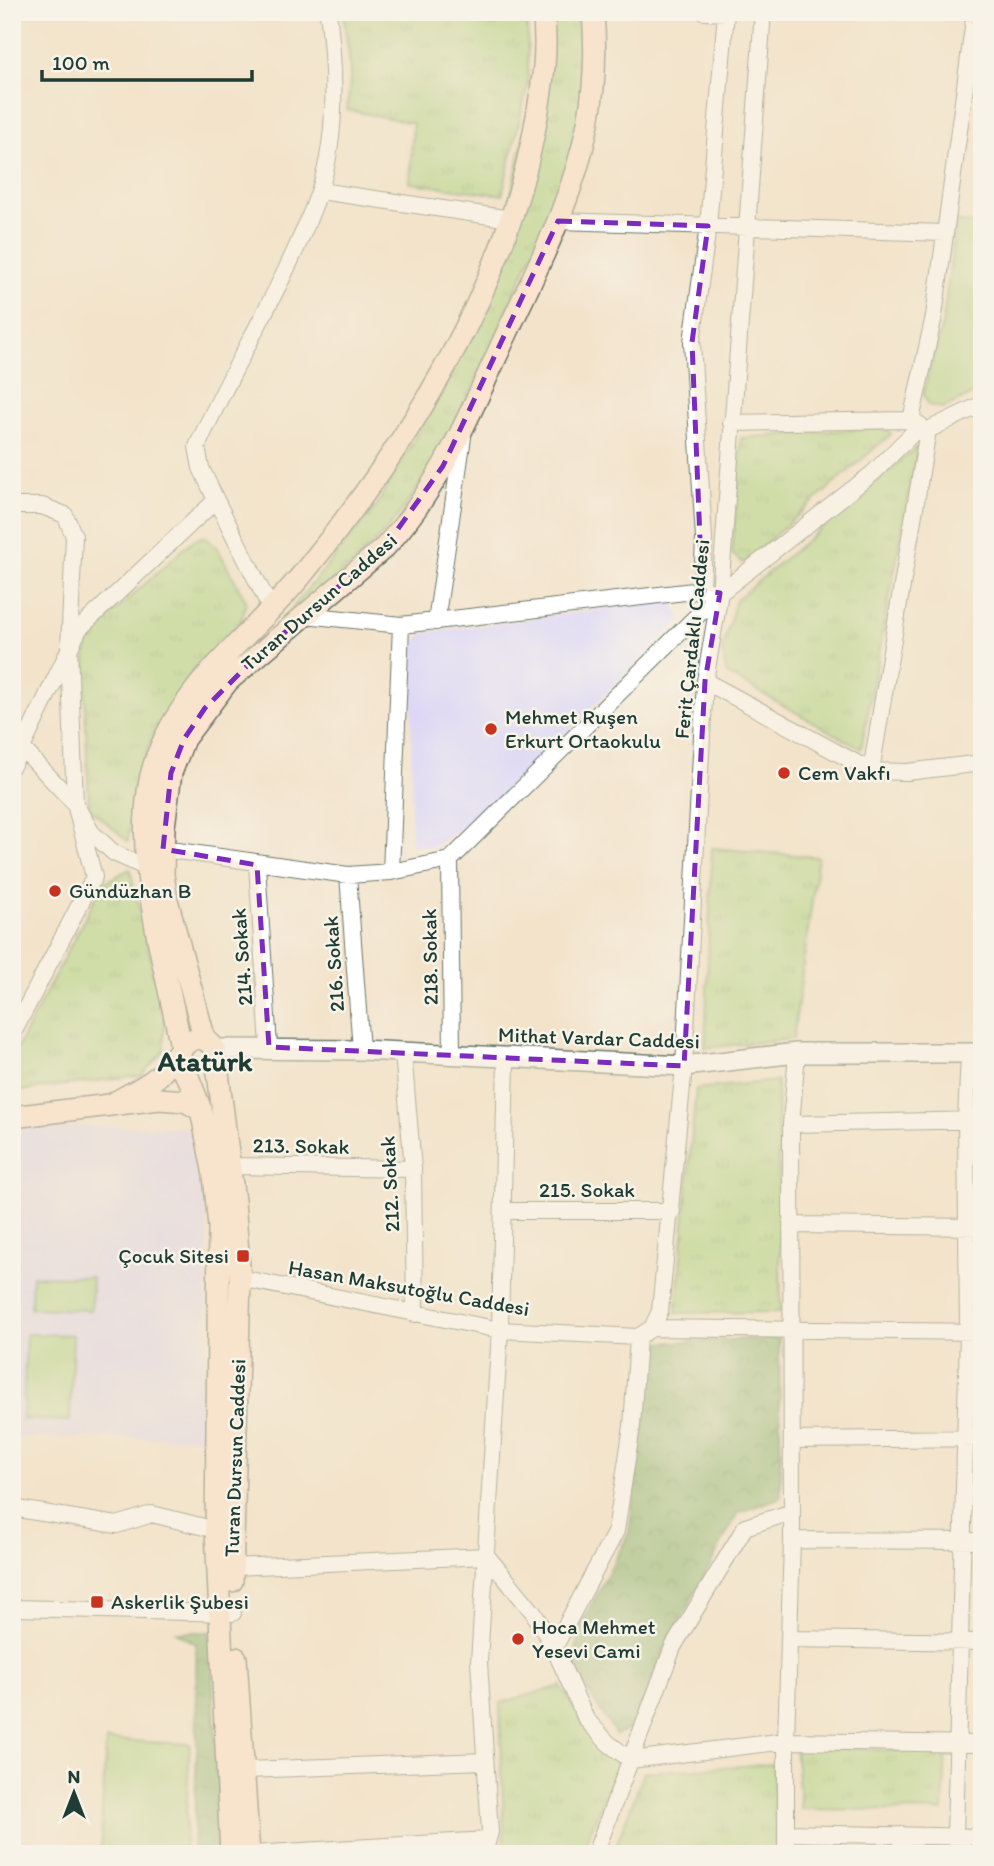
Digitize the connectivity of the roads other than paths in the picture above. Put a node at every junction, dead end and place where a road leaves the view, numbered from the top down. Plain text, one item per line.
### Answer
1 (328, 12) edge
2 (543, 12) edge
3 (593, 12) edge
4 (705, 12) edge
5 (762, 12) edge
6 (726, 13) edge
7 (975, 13) edge
8 (982, 18) edge
9 (320, 191) junction
10 (511, 219) junction
11 (558, 221) junction
12 (708, 226) junction
13 (748, 226) junction
14 (945, 233) junction
15 (982, 404) edge
16 (731, 423) junction
17 (920, 425) junction
18 (464, 426) junction
19 (215, 500) junction
20 (12, 506) edge
21 (702, 590) junction
22 (720, 593) junction
23 (271, 609) junction
24 (305, 615) junction
25 (436, 622) junction
26 (401, 625) junction
27 (69, 648) junction
28 (705, 681) junction
29 (22, 748) junction
30 (982, 763) edge
31 (12, 766) edge
32 (871, 771) junction
33 (75, 804) junction
34 (154, 846) junction
35 (450, 860) junction
36 (257, 865) junction
37 (147, 868) junction
38 (391, 872) junction
39 (348, 875) junction
40 (12, 1035) edge
41 (181, 1047) junction
42 (269, 1047) junction
43 (212, 1050) junction
44 (361, 1050) junction
45 (403, 1052) junction
46 (797, 1053) junction
47 (452, 1054) junction
48 (975, 1054) edge
49 (506, 1059) junction
50 (684, 1066) junction
51 (189, 1079) junction
52 (119, 1100) junction
53 (201, 1110) junction
54 (12, 1117) edge
55 (974, 1120) edge
56 (790, 1124) junction
57 (230, 1166) junction
58 (413, 1169) junction
59 (503, 1211) junction
60 (672, 1211) junction
61 (793, 1225) junction
62 (975, 1227) edge
63 (240, 1279) junction
64 (415, 1314) junction
65 (500, 1330) junction
66 (791, 1330) junction
67 (975, 1332) edge
68 (645, 1333) junction
69 (965, 1438) junction
70 (982, 1438) edge
71 (792, 1440) junction
72 (12, 1508) edge
73 (792, 1512) junction
74 (216, 1530) junction
75 (792, 1540) junction
76 (964, 1541) junction
77 (982, 1541) edge
78 (487, 1556) junction
79 (232, 1567) junction
80 (12, 1608) edge
81 (226, 1613) junction
82 (789, 1639) junction
83 (960, 1641) junction
84 (982, 1642) edge
85 (554, 1648) junction
86 (786, 1741) junction
87 (959, 1743) junction
88 (982, 1744) edge
89 (631, 1760) junction
90 (484, 1761) junction
91 (244, 1770) junction
92 (786, 1833) junction
93 (903, 1835) junction
94 (955, 1836) junction
95 (982, 1837) edge
96 (486, 1847) edge
97 (231, 1854) edge
98 (251, 1854) edge
99 (594, 1854) edge
100 (786, 1854) edge
101 (902, 1854) edge

1 - 9 street
2 - 10 main road
3 - 11 main road, Turan Dursun Caddesi
4 - 6 street
5 - 13 street, Ferit Çardaklı Caddesi
6 - 12 street
7 - 8 main road
7 - 14 street
9 - 10 street
9 - 19 street
10 - 23 main road
11 - 12 street
11 - 18 main road, Turan Dursun Caddesi
12 - 13 street
12 - 21 street
13 - 14 street
13 - 16 street, Ferit Çardaklı Caddesi
14 - 17 street
15 - 17 street
16 - 17 street
16 - 22 street, Ferit Çardaklı Caddesi
17 - 22 street
17 - 32 street
18 - 24 main road, Turan Dursun Caddesi
18 - 25 street
19 - 23 street
19 - 27 street
20 - 27 street
21 - 22 street
21 - 25 street
22 - 28 street, Ferit Çardaklı Caddesi
22 - 35 street
23 - 34 main road
24 - 26 street
24 - 34 main road, Turan Dursun Caddesi
25 - 26 street
26 - 38 street
27 - 29 street
27 - 33 street
28 - 32 street
28 - 50 street, Ferit Çardaklı Caddesi
29 - 31 street
29 - 33 street
30 - 32 street
33 - 37 street
33 - 40 street
34 - 36 street
34 - 37 main road, Turan Dursun Caddesi
34 - 43 main road, Turan Dursun Caddesi
35 - 38 street
35 - 47 street, 218. Sokak
36 - 39 street
36 - 42 street, 214. Sokak
37 - 41 main road, Turan Dursun Caddesi
38 - 39 street
39 - 44 street, 216. Sokak
41 - 43 main road
41 - 51 main road
41 - 52 main road
42 - 43 street, Mithat Vardar Caddesi
42 - 44 street, Mithat Vardar Caddesi
43 - 51 main road
43 - 57 main road, Turan Dursun Caddesi
44 - 45 street, Mithat Vardar Caddesi
45 - 47 street, Mithat Vardar Caddesi
45 - 58 street, 212. Sokak
46 - 48 street, Mithat Vardar Caddesi
46 - 50 street, Mithat Vardar Caddesi
46 - 56 street
47 - 49 street, Mithat Vardar Caddesi
48 - 55 street
49 - 50 street, Mithat Vardar Caddesi
49 - 59 street
50 - 60 street, Ferit Çardaklı Caddesi
51 - 52 main road
51 - 53 main road, Turan Dursun Caddesi
52 - 53 main road
52 - 54 main road
53 - 74 main road, Turan Dursun Caddesi
55 - 56 street
55 - 62 street
56 - 61 street
57 - 58 street, 213. Sokak
57 - 63 main road, Turan Dursun Caddesi
58 - 64 street, 212. Sokak
59 - 60 street, 215. Sokak
59 - 65 street
60 - 68 street, Ferit Çardaklı Caddesi
61 - 62 street
61 - 66 street
62 - 67 street
63 - 64 street, Hasan Maksutoğlu Caddesi
63 - 79 main road, Turan Dursun Caddesi
64 - 65 street, Hasan Maksutoğlu Caddesi
65 - 68 street, Hasan Maksutoğlu Caddesi
65 - 78 street
66 - 67 street, Hasan Maksutoğlu Caddesi
66 - 68 street, Hasan Maksutoğlu Caddesi
66 - 71 street
67 - 69 street
68 - 85 street
69 - 70 street
69 - 71 street
69 - 76 street
71 - 73 street
72 - 74 street
73 - 75 street
73 - 89 street
74 - 81 main road, Turan Dursun Caddesi
75 - 76 street
75 - 82 street
76 - 77 street
76 - 83 street
78 - 79 street
78 - 85 street
78 - 90 street
79 - 81 main road, Turan Dursun Caddesi
80 - 81 street
81 - 91 main road, Turan Dursun Caddesi
81 - 97 main road, Turan Dursun Caddesi
82 - 83 street
82 - 86 street
83 - 84 street
83 - 87 street
85 - 89 street
86 - 87 street
86 - 89 street
86 - 92 street
87 - 88 street
87 - 94 street
89 - 99 street
90 - 91 street
90 - 96 street
91 - 98 main road, Turan Dursun Caddesi
92 - 93 street
92 - 100 street
93 - 94 street
93 - 101 street
94 - 95 street
96 - 98 street

